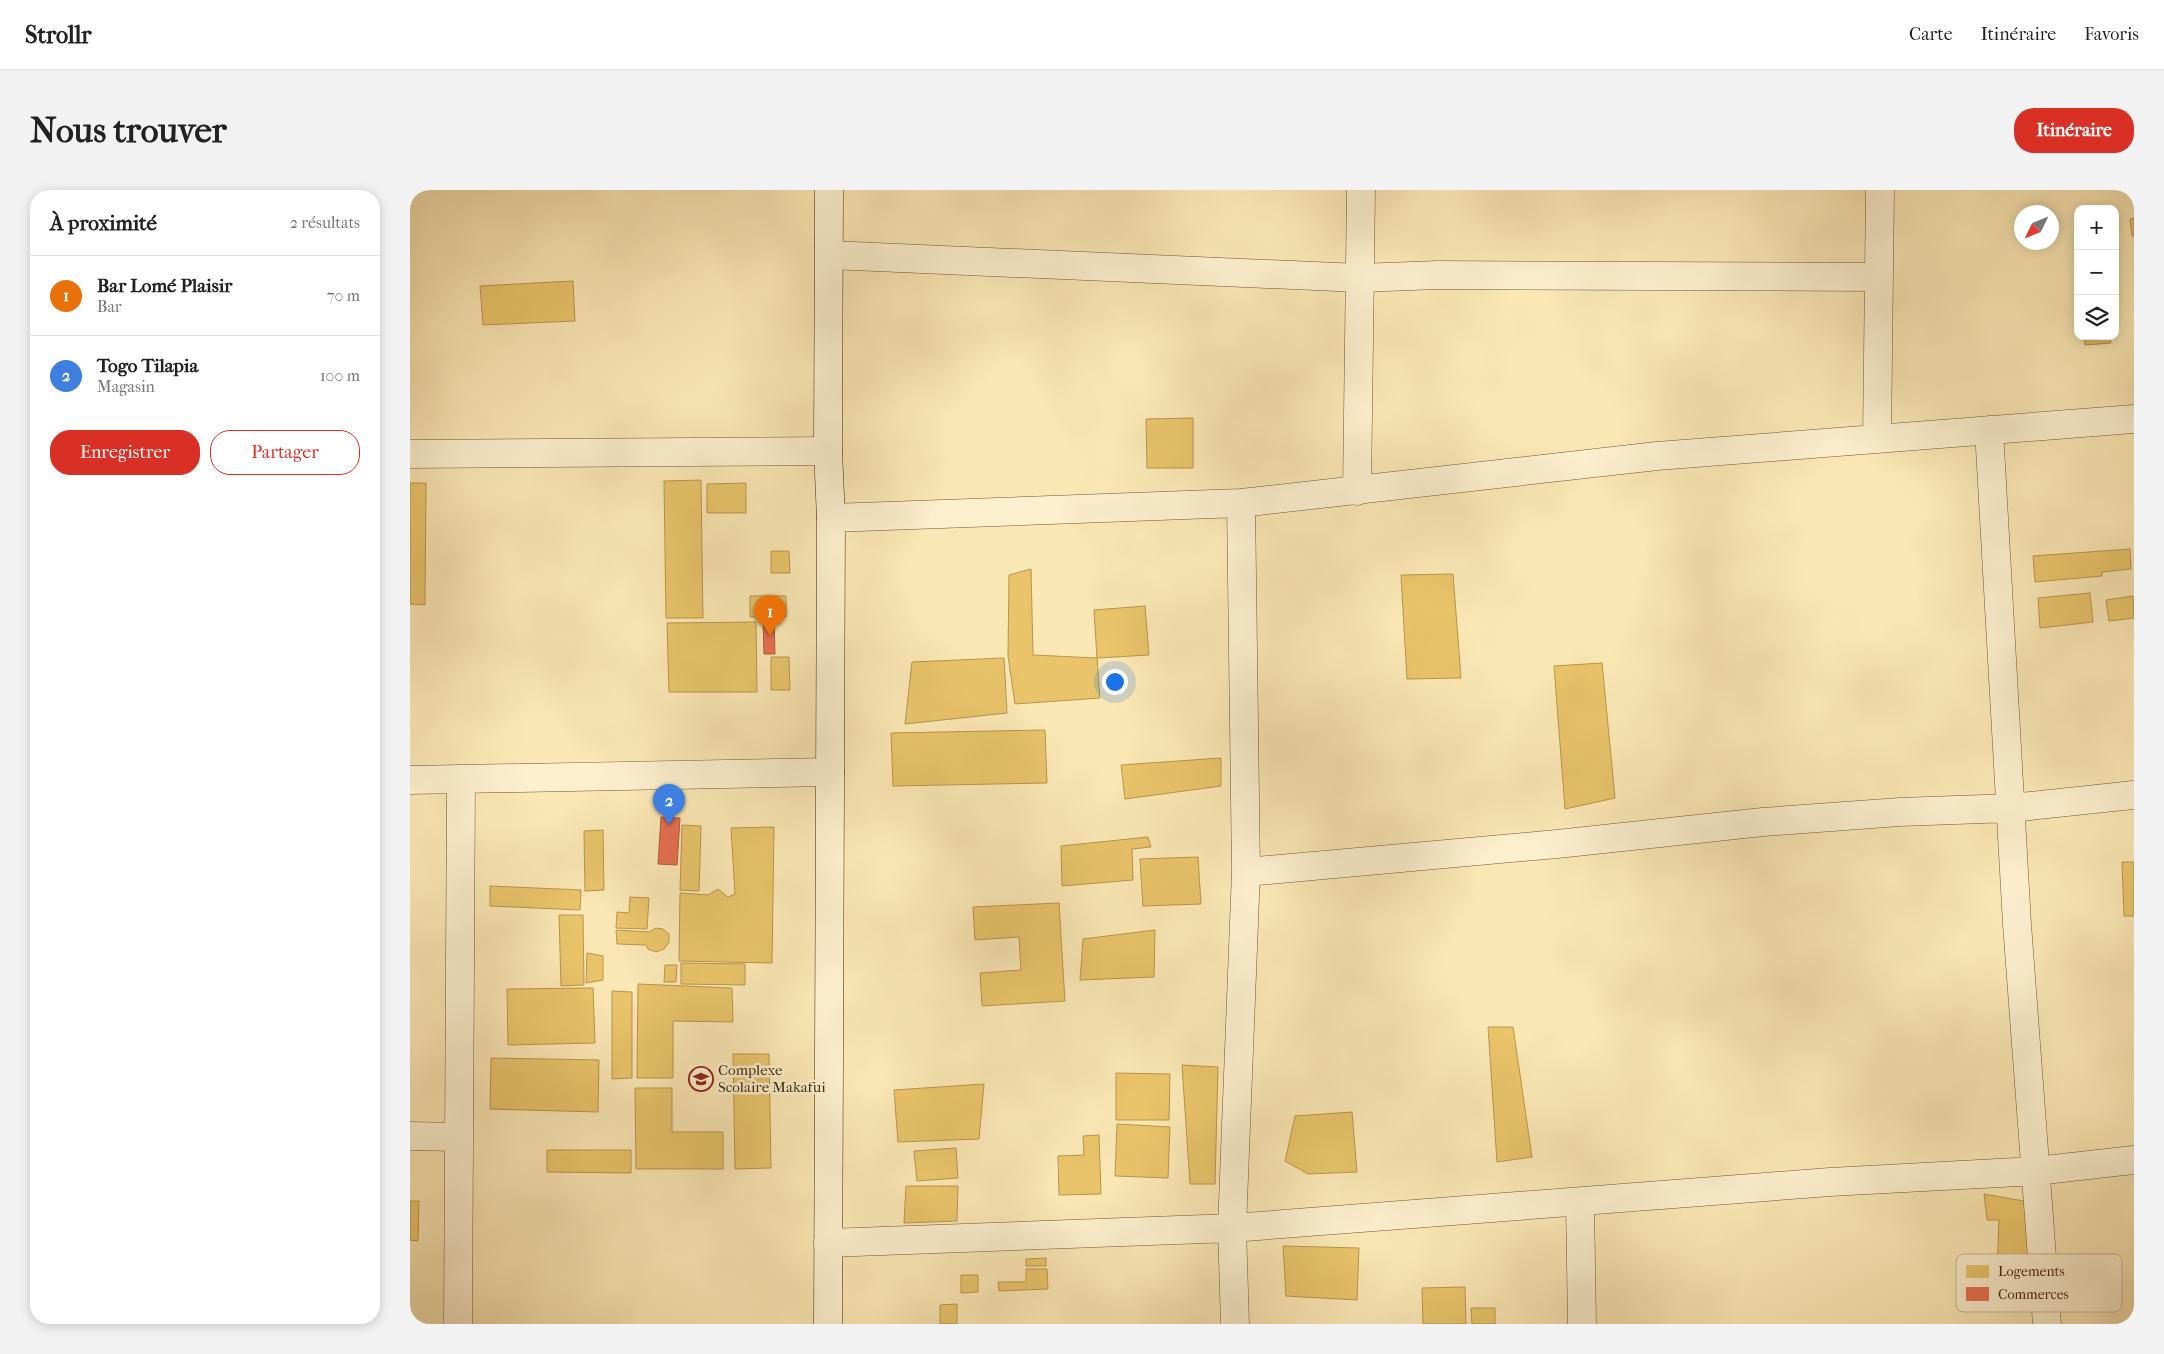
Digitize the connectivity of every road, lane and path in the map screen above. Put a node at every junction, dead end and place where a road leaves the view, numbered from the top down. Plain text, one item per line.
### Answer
1 (829, 190) edge
2 (1361, 190) edge
3 (1880, 190) edge
4 (830, 255) junction
5 (1879, 276) junction
6 (1360, 278) junction
7 (2134, 419) edge
8 (1988, 430) junction
9 (1878, 439) junction
10 (828, 451) junction
11 (410, 454) edge
12 (1357, 491) junction
13 (1241, 503) junction
14 (831, 518) junction
15 (830, 772) junction
16 (410, 780) edge
17 (461, 781) junction
18 (2134, 795) edge
19 (2011, 808) junction
20 (1246, 872) junction
21 (410, 1136) edge
22 (459, 1137) junction
23 (2134, 1160) edge
24 (2036, 1171) junction
25 (1580, 1202) junction
26 (1232, 1228) junction
27 (828, 1243) junction
28 (2042, 1254) edge
29 (458, 1324) edge
30 (828, 1324) edge
31 (1235, 1324) edge
32 (1582, 1324) edge

1 - 4 street
2 - 6 street
3 - 5 street
4 - 6 street
4 - 10 street
5 - 6 street
5 - 9 street
6 - 12 street
7 - 8 street
8 - 9 street
8 - 19 street
9 - 12 street
10 - 11 street
10 - 14 street
12 - 13 street
13 - 14 street
13 - 20 street
14 - 15 street
15 - 17 street
15 - 27 street
16 - 17 street
17 - 22 street
18 - 19 street
19 - 20 street
19 - 24 street
20 - 26 street
21 - 22 street
22 - 29 street
23 - 24 street
24 - 25 street
24 - 28 street
25 - 26 street
25 - 32 street
26 - 27 street
26 - 31 street
27 - 30 street

